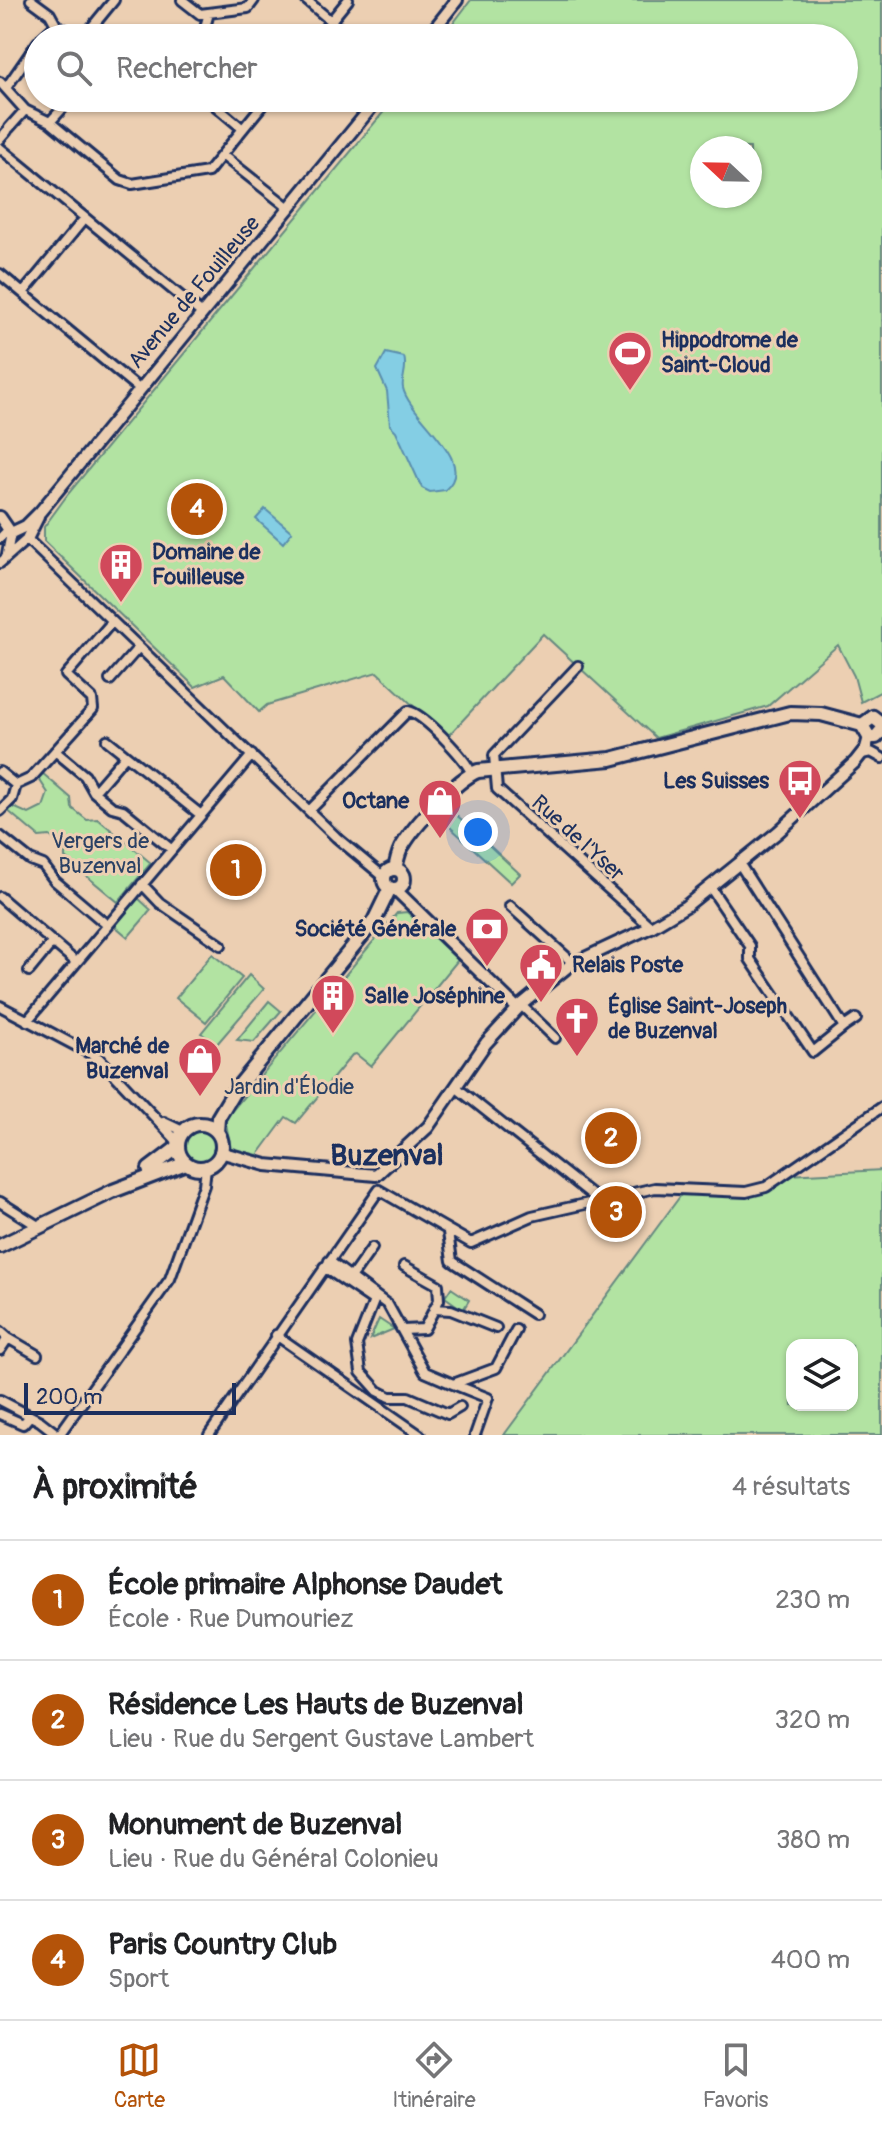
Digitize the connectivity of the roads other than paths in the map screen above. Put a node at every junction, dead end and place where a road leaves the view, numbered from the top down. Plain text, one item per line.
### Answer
1 (31, 0) edge
2 (114, 0) edge
3 (182, 0) edge
4 (254, 0) edge
5 (306, 0) edge
6 (348, 0) edge
7 (457, 0) edge
8 (209, 13) junction
9 (331, 21) junction
10 (55, 24) edge
11 (94, 24) edge
12 (206, 24) edge
13 (329, 24) edge
14 (335, 24) edge
15 (438, 24) edge
16 (24, 59) edge
17 (3, 85) edge
18 (24, 109) edge
19 (24, 111) edge
20 (29, 112) edge
21 (59, 112) edge
22 (223, 112) edge
23 (257, 112) edge
24 (368, 112) edge
25 (50, 122) junction
26 (243, 129) junction
27 (0, 139) edge
28 (0, 148) edge
29 (222, 155) junction
30 (289, 208) junction
31 (85, 218) junction
32 (0, 274) edge
33 (23, 293) junction
34 (201, 313) junction
35 (139, 389) junction
36 (40, 512) junction
37 (0, 517) edge
38 (26, 526) junction
39 (11, 533) junction
40 (0, 538) edge
41 (27, 539) junction
42 (7, 555) junction
43 (0, 563) edge
44 (112, 622) junction
45 (139, 647) junction
46 (578, 666) dead end
47 (110, 680) dead end
48 (874, 730) edge
49 (107, 740) dead end
50 (55, 751) junction
51 (862, 754) junction
52 (126, 755) junction
53 (252, 755) junction
54 (882, 756) edge
55 (493, 769) junction
56 (0, 772) edge
57 (472, 774) junction
58 (16, 785) junction
59 (94, 792) junction
60 (0, 811) edge
61 (309, 811) junction
62 (201, 815) junction
63 (0, 836) edge
64 (171, 849) junction
65 (739, 863) junction
66 (391, 881) junction
67 (142, 884) junction
68 (710, 887) junction
69 (0, 898) edge
70 (510, 906) dead end
71 (107, 925) junction
72 (651, 927) junction
73 (52, 943) junction
74 (221, 945) dead end
75 (76, 962) junction
76 (573, 963) junction
77 (29, 971) dead end
78 (0, 1006) edge
79 (519, 1006) junction
80 (856, 1019) dead end
81 (27, 1021) junction
82 (844, 1027) junction
83 (555, 1038) dead end
84 (457, 1088) junction
85 (233, 1093) junction
86 (882, 1107) edge
87 (200, 1124) junction
88 (217, 1132) junction
89 (180, 1140) junction
90 (220, 1152) junction
91 (186, 1163) junction
92 (206, 1167) junction
93 (379, 1170) junction
94 (379, 1190) junction
95 (113, 1191) junction
96 (0, 1202) edge
97 (601, 1202) junction
98 (38, 1226) junction
99 (448, 1232) junction
100 (0, 1246) edge
101 (372, 1248) dead end
102 (326, 1264) junction
103 (404, 1266) dead end
104 (349, 1280) junction
105 (375, 1299) junction
106 (434, 1309) junction
107 (534, 1314) dead end
108 (496, 1328) dead end
109 (403, 1330) junction
110 (516, 1330) dead end
111 (0, 1331) edge
112 (276, 1335) junction
113 (8, 1338) junction
114 (0, 1350) edge
115 (37, 1355) dead end
116 (453, 1384) junction
117 (0, 1400) edge
118 (460, 1407) dead end
119 (0, 1414) edge
120 (29, 1417) junction
121 (58, 1435) edge
122 (209, 1435) edge
123 (420, 1435) edge
124 (475, 1435) edge

1 - 10 street
2 - 11 street
3 - 8 street
4 - 8 street
5 - 9 street
6 - 9 street
7 - 15 street
8 - 12 street
9 - 13 street
9 - 14 street
16 - 17 street
17 - 18 street
19 - 27 street
20 - 25 street
21 - 25 street
22 - 26 street
23 - 26 street
24 - 30 street, Avenue de Fouilleuse
25 - 29 street
26 - 29 street
28 - 31 street
29 - 30 street
30 - 34 street, Avenue de Fouilleuse
31 - 33 street
31 - 34 street
32 - 33 street
33 - 35 street
34 - 35 street, Avenue de Fouilleuse
35 - 36 street, Avenue de Fouilleuse
36 - 38 street, Avenue de Fouilleuse
36 - 41 street, Avenue de Fouilleuse
37 - 39 street
38 - 39 street, Avenue de Fouilleuse
38 - 41 street
39 - 40 street, Avenue de Fouilleuse
39 - 41 street
39 - 42 street
41 - 42 street, Avenue de Fouilleuse
41 - 44 street
42 - 43 street, Avenue de Fouilleuse
44 - 45 street
44 - 50 street
45 - 47 street
45 - 53 street
46 - 55 street
48 - 51 street
48 - 54 street
48 - 55 main road
49 - 52 street
50 - 58 street
50 - 59 street
51 - 54 street
51 - 65 street
52 - 59 street
52 - 62 street
53 - 61 street
53 - 62 street
55 - 57 main road
55 - 72 street, Rue de l'Yser
56 - 58 street
57 - 61 street
57 - 66 main road
58 - 60 street
59 - 64 street
61 - 66 street
62 - 64 street
63 - 71 street
64 - 67 street
65 - 68 street
65 - 82 street
66 - 79 street
66 - 85 main road
67 - 71 street
67 - 74 street
68 - 72 street
68 - 82 street
69 - 73 street
70 - 76 street
71 - 75 street
72 - 76 street
73 - 75 street
73 - 77 street
75 - 81 street
76 - 79 street
78 - 81 street
79 - 83 street
79 - 84 street
80 - 82 street
81 - 89 street
84 - 93 street
84 - 97 street
85 - 87 main road
85 - 88 main road
86 - 97 street
87 - 88 main road
87 - 89 main road
88 - 90 main road
89 - 91 main road
89 - 95 main road
90 - 92 main road
90 - 93 street
91 - 92 main road
91 - 95 main road
92 - 121 street
93 - 94 street
94 - 99 street
94 - 102 street
95 - 98 main road
96 - 98 street
97 - 99 street
98 - 100 main road
99 - 107 street
101 - 104 street
102 - 104 street
102 - 112 street
103 - 106 street
104 - 105 street
105 - 109 street
105 - 118 street
106 - 108 street
106 - 109 street
109 - 116 street
110 - 116 street
111 - 113 street
112 - 122 street
112 - 123 street
113 - 114 street
113 - 115 street
116 - 124 street
117 - 120 street
119 - 120 street
120 - 121 street

